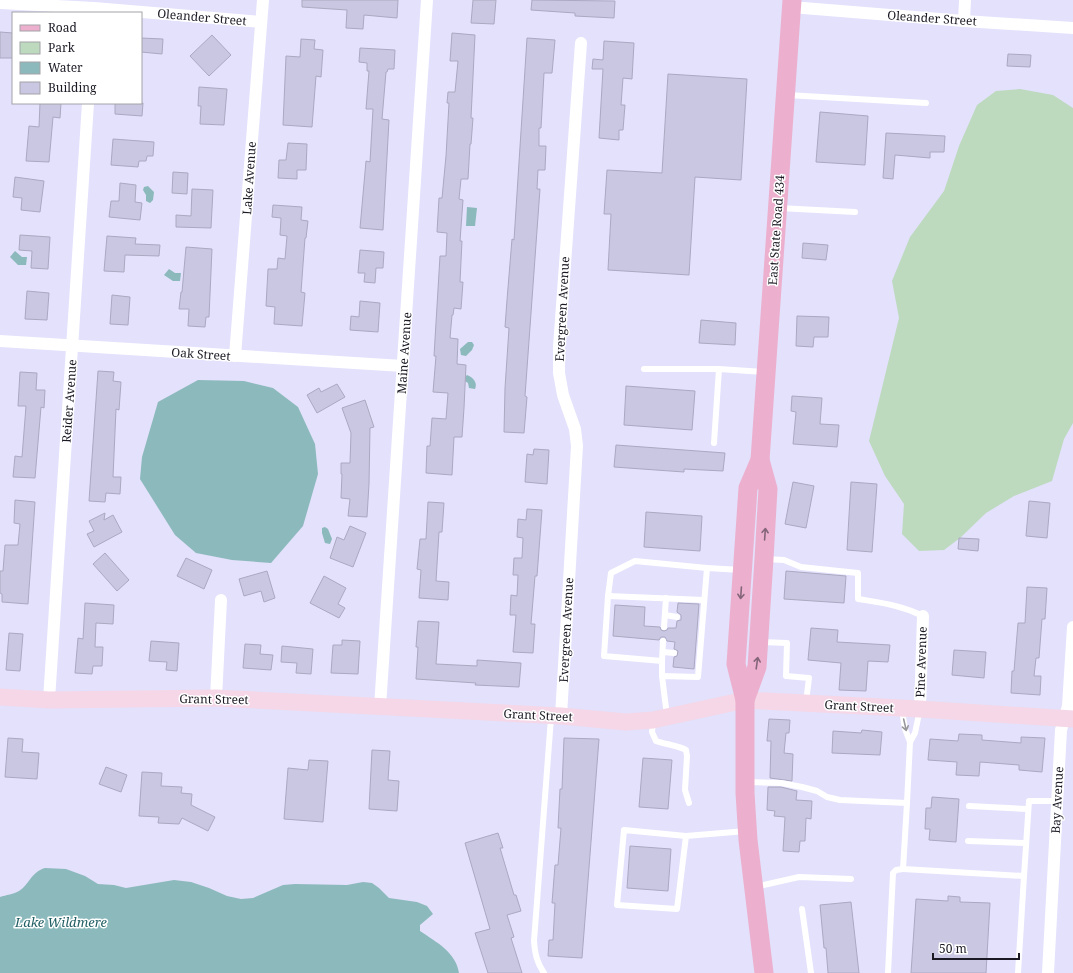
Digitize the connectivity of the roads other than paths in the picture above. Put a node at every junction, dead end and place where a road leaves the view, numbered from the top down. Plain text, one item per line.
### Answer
1 (263, 0) edge
2 (427, 0) edge
3 (965, 0) edge
4 (0, 3) edge
5 (792, 4) edge
6 (94, 7) edge
7 (964, 21) junction
8 (261, 22) junction
9 (1073, 28) edge
10 (581, 43) dead end
11 (785, 95) junction
12 (926, 103) dead end
13 (88, 104) edge
14 (777, 208) junction
15 (855, 212) dead end
16 (0, 342) edge
17 (73, 345) junction
18 (235, 356) junction
19 (403, 366) junction
20 (644, 368) dead end
21 (719, 369) junction
22 (766, 372) junction
23 (714, 443) dead end
24 (760, 460) junction
25 (764, 559) junction
26 (707, 568) junction
27 (742, 570) junction
28 (608, 596) junction
29 (666, 598) junction
30 (221, 600) dead end
31 (704, 600) junction
32 (665, 615) junction
33 (923, 616) joint
34 (677, 617) dead end
35 (664, 627) dead end
36 (1073, 627) edge
37 (663, 641) dead end
38 (758, 642) junction
39 (663, 652) junction
40 (674, 653) dead end
41 (662, 661) junction
42 (662, 676) junction
43 (0, 697) edge
44 (216, 698) junction
45 (49, 700) junction
46 (745, 700) junction
47 (806, 703) junction
48 (380, 707) junction
49 (902, 708) junction
50 (920, 709) junction
51 (556, 716) junction
52 (660, 719) junction
53 (1069, 719) edge
54 (910, 742) junction
55 (744, 782) junction
56 (1057, 801) junction
57 (689, 803) dead end
58 (906, 804) junction
59 (969, 806) dead end
60 (1027, 809) junction
61 (747, 831) junction
62 (686, 836) junction
63 (968, 841) dead end
64 (1025, 844) junction
65 (902, 869) junction
66 (1024, 876) junction
67 (851, 879) dead end
68 (753, 887) junction
69 (802, 909) dead end
70 (544, 973) edge
71 (764, 973) edge
72 (811, 973) edge
73 (888, 973) edge
74 (1018, 973) edge
75 (1048, 973) edge

1 - 8 street, Lake Avenue
2 - 19 street, Maine Avenue
3 - 7 street
4 - 6 street, Oleander Street
5 - 7 street, Oleander Street
5 - 11 main road, East State Road 434
6 - 8 street, Oleander Street
7 - 9 street, Oleander Street
8 - 18 street, Lake Avenue
10 - 51 street, Evergreen Avenue
11 - 12 lane
11 - 14 main road, East State Road 434
13 - 17 street, Reider Avenue
14 - 15 lane
14 - 22 main road, East State Road 434
16 - 17 street, Oak Street
17 - 18 street, Oak Street
17 - 45 street, Reider Avenue
18 - 19 street, Oak Street
19 - 48 street, Maine Avenue
20 - 21 lane
21 - 22 lane
21 - 23 lane
22 - 24 main road, East State Road 434
25 -> 24 main road
24 - 27 main road
25 - 33 lane
25 - 38 main road
26 - 27 lane
26 - 28 lane
26 - 31 lane
27 -> 46 main road
28 - 29 lane
28 - 41 lane
29 - 31 lane
29 - 32 lane
30 - 44 street
31 - 42 lane
32 - 34 lane
32 - 35 lane
33 - 50 street, Pine Avenue
36 - 53 street, Bay Avenue
37 - 39 lane
46 -> 38 main road
38 - 47 lane
39 - 40 lane
39 - 41 lane
41 - 42 lane
42 - 52 lane
43 - 45 street, Grant Street
44 - 45 street, Grant Street
44 - 48 street, Grant Street
46 - 47 street, Grant Street
46 - 52 street, Grant Street
46 - 55 main road
47 - 49 street, Grant Street
48 - 51 street, Grant Street
49 - 50 street, Grant Street
49 -> 54 lane
50 - 53 street, Grant Street
50 - 54 lane
51 - 52 street, Grant Street
51 - 70 lane
52 - 57 lane
53 - 56 street, Bay Avenue
54 - 58 lane
55 - 58 lane
55 - 61 main road
56 - 60 lane
56 - 75 street, Bay Avenue
58 - 65 lane
59 - 60 lane
60 - 64 lane
61 - 62 lane
61 - 68 main road
62 - 62 lane
63 - 64 lane
64 - 66 lane
65 - 66 lane
65 - 73 lane
66 - 74 lane
67 - 68 lane
68 - 71 main road
69 - 72 lane

